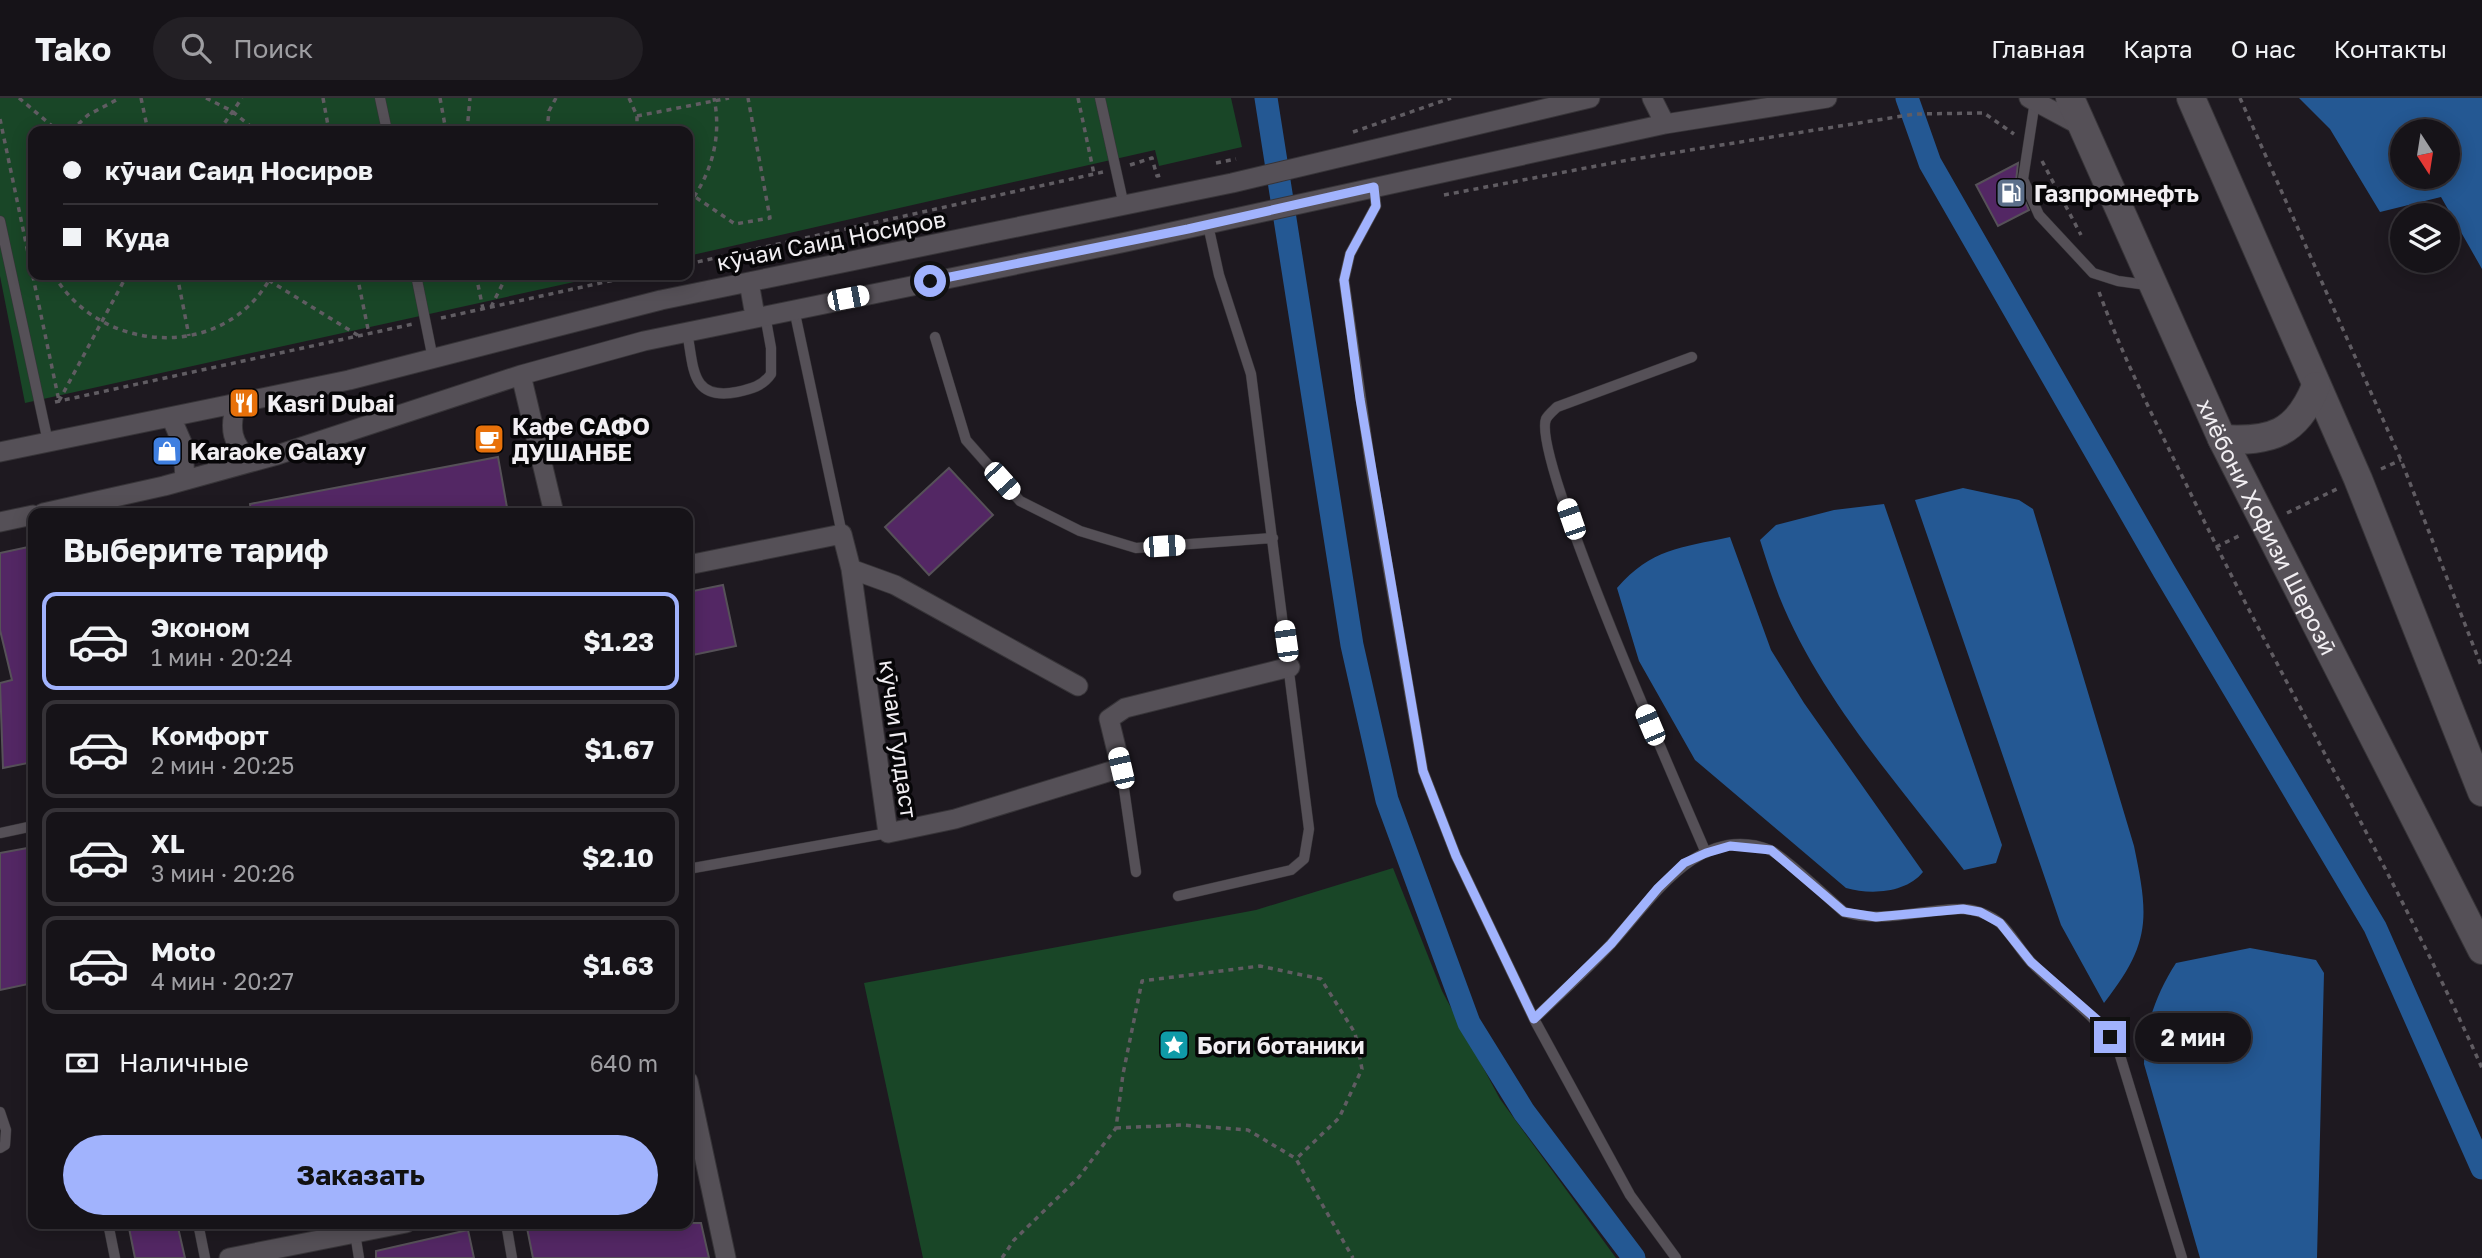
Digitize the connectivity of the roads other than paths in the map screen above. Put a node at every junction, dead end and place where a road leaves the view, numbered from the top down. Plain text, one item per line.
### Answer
1 (380, 98) edge
2 (1100, 98) edge
3 (1590, 98) edge
4 (1652, 98) edge
5 (1827, 98) edge
6 (2070, 98) edge
7 (2190, 98) edge
8 (2032, 99) edge
9 (1665, 124) junction
10 (386, 126) edge
11 (2083, 127) junction
12 (1374, 187) junction
13 (1124, 206) junction
14 (0, 220) edge
15 (1208, 225) junction
16 (417, 280) edge
17 (749, 282) junction
18 (2151, 285) junction
19 (794, 308) junction
20 (760, 315) junction
21 (687, 331) junction
22 (934, 337) dead end
23 (1692, 357) dead end
24 (433, 359) junction
25 (521, 375) junction
26 (2316, 386) junction
27 (237, 403) junction
28 (172, 417) junction
29 (2222, 439) junction
30 (48, 442) junction
31 (0, 452) edge
32 (251, 463) junction
33 (185, 480) junction
34 (67, 508) edge
35 (553, 508) edge
36 (28, 516) edge
37 (0, 522) edge
38 (842, 534) junction
39 (1273, 538) junction
40 (693, 564) edge
41 (851, 569) junction
42 (1290, 667) junction
43 (1078, 686) dead end
44 (1121, 768) junction
45 (2482, 792) edge
46 (28, 827) edge
47 (0, 833) edge
48 (888, 833) junction
49 (1706, 853) junction
50 (693, 868) edge
51 (1136, 872) dead end
52 (1178, 896) dead end
53 (2482, 950) edge
54 (1534, 1019) junction
55 (0, 1112) edge
56 (693, 1128) edge
57 (0, 1148) edge
58 (697, 1165) edge
59 (108, 1229) edge
60 (199, 1229) edge
61 (375, 1229) edge
62 (507, 1229) edge
63 (355, 1233) junction
64 (115, 1258) edge
65 (205, 1258) edge
66 (229, 1258) edge
67 (359, 1258) edge
68 (512, 1258) edge
69 (726, 1258) edge
70 (1676, 1258) edge
71 (2182, 1258) edge

1 - 10 lane
2 - 13 lane
3 - 13 street, кӯчаи Саид Носиров
4 - 9 street
5 - 9 street
6 - 11 main road, хиёбони Ҳофизи Шерозӣ
7 - 26 main road
8 - 11 street
8 - 18 lane
9 - 12 street
11 - 18 main road, хиёбони Ҳофизи Шерозӣ
12 - 15 street
12 - 54 lane
13 - 17 street, кӯчаи Саид Носиров
14 - 30 lane
15 - 19 street
15 - 39 lane
16 - 24 lane
17 - 20 street
17 - 24 street, кӯчаи Саид Носиров
18 - 29 main road, хиёбони Ҳофизи Шерозӣ
19 - 20 street
19 - 38 lane
20 - 21 street
20 - 21 lane
21 - 25 street
22 - 39 lane
23 - 49 lane
24 - 27 street, кӯчаи Саид Носиров
25 - 32 street
25 - 35 street
26 - 29 main road
26 - 45 main road
27 - 28 street, кӯчаи Саид Носиров
27 - 32 street
28 - 30 street, кӯчаи Саид Носиров
28 - 33 street
29 - 53 main road, хиёбони Ҳофизи Шерозӣ
30 - 31 street, кӯчаи Саид Носиров
32 - 33 street
33 - 34 street
36 - 37 street
38 - 40 street
38 - 41 street, кӯчаи Гулдаст
39 - 42 lane
41 - 43 street
41 - 48 street, кӯчаи Гулдаст
42 - 44 street
42 - 52 lane
44 - 48 street
44 - 51 lane
46 - 47 lane
48 - 50 lane, кӯчаи Гулдаст
49 - 54 lane
49 - 71 lane
54 - 70 lane
55 - 57 lane
56 - 58 street
58 - 69 street
59 - 64 lane
60 - 65 lane
61 - 63 street
62 - 68 lane
63 - 66 street
63 - 67 lane

